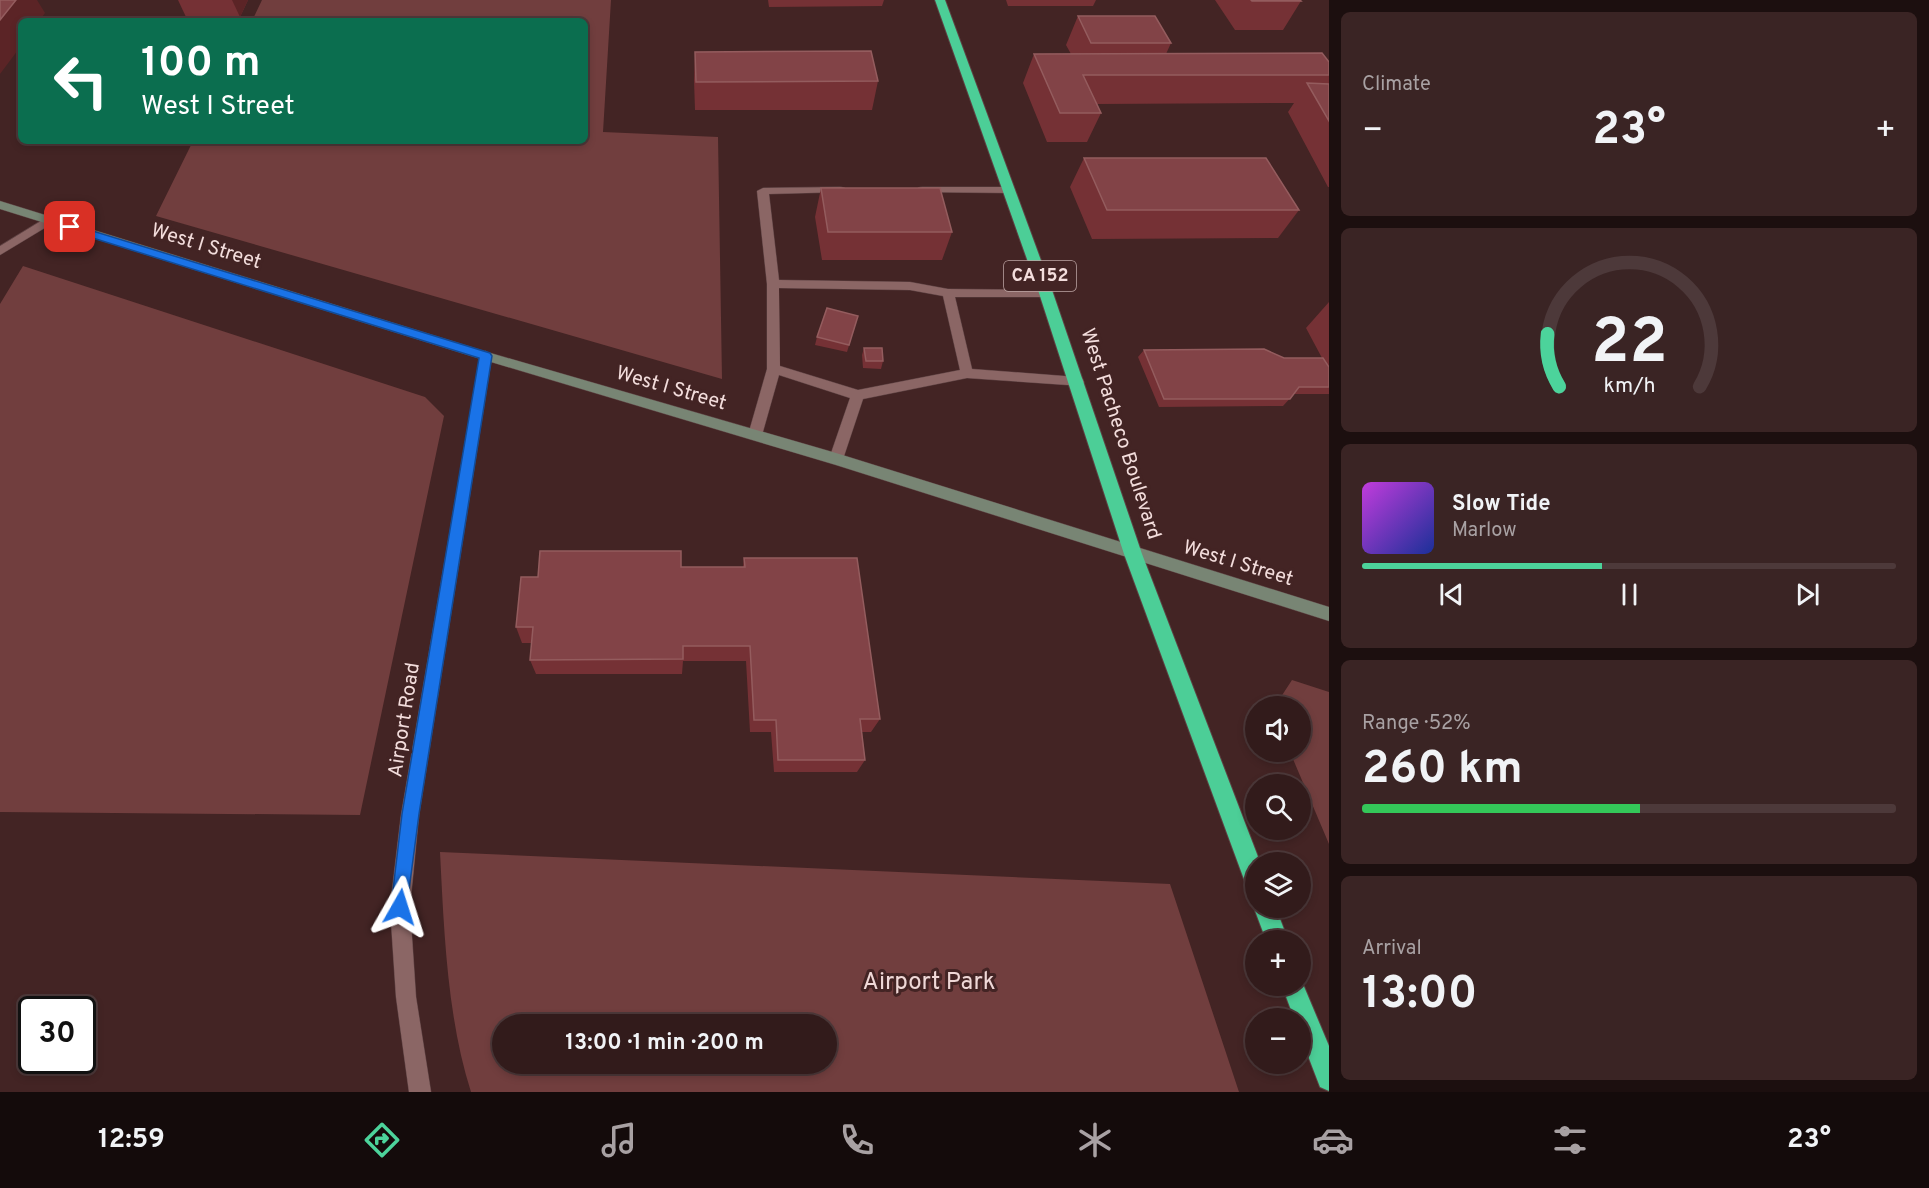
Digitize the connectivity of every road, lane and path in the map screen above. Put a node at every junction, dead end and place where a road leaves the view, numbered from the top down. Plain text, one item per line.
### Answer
1 (940, 0) edge
2 (857, 190) edge
3 (915, 190) edge
4 (1009, 190) junction
5 (0, 205) edge
6 (49, 220) junction
7 (0, 251) edge
8 (772, 284) junction
9 (948, 293) junction
10 (1046, 293) junction
11 (486, 356) junction
12 (774, 369) junction
13 (967, 373) junction
14 (1077, 382) junction
15 (858, 395) junction
16 (755, 435) junction
17 (836, 459) junction
18 (1132, 554) junction
19 (1329, 614) edge
20 (1245, 853) edge
21 (1298, 996) edge
22 (1329, 1078) edge
23 (420, 1092) edge

1 - 4 highway, West Pacheco Boulevard / CA 152
2 - 8 street
3 - 4 street
4 - 10 highway, West Pacheco Boulevard / CA 152
5 - 6 street, West I Street
6 - 7 street
6 - 11 street, West I Street
8 - 9 street
8 - 12 street
9 - 10 street
9 - 13 street
10 - 14 highway, West Pacheco Boulevard / CA 152
11 - 16 street, West I Street
11 - 23 street, Airport Road
12 - 15 street
12 - 16 street
13 - 14 street
13 - 15 street
14 - 18 highway, West Pacheco Boulevard / CA 152
15 - 17 street
16 - 17 street, West I Street
17 - 18 street, West I Street
18 - 19 street, West I Street
18 - 20 highway, West Pacheco Boulevard / CA 152
21 - 22 highway

